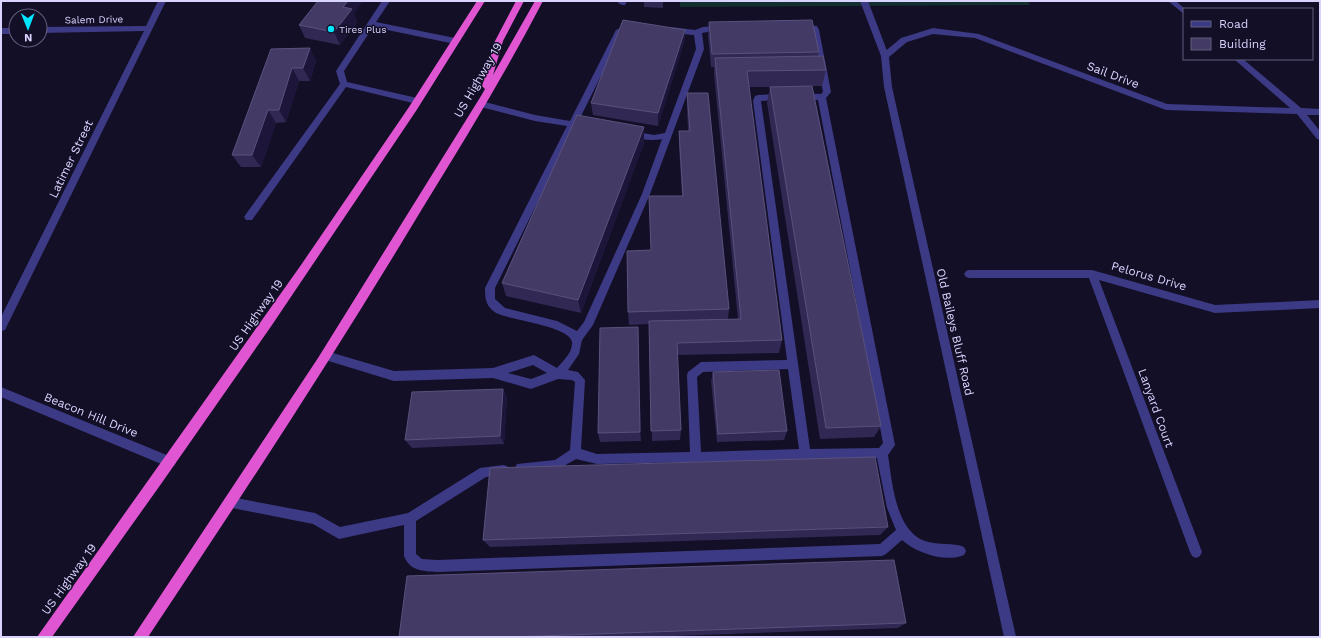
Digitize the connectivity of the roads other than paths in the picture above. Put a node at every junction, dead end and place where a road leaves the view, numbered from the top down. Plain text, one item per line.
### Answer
1 (162, 1) edge
2 (386, 1) edge
3 (481, 1) edge
4 (520, 1) edge
5 (539, 1) edge
6 (864, 1) edge
7 (1172, 1) edge
8 (1183, 11) edge
9 (371, 24) junction
10 (638, 26) edge
11 (733, 27) edge
12 (795, 27) edge
13 (148, 28) junction
14 (661, 29) edge
15 (48, 30) edge
16 (696, 33) junction
17 (455, 41) junction
18 (884, 56) junction
19 (1239, 60) edge
20 (344, 84) junction
21 (822, 98) junction
22 (417, 101) junction
23 (481, 104) junction
24 (1300, 112) junction
25 (1320, 112) edge
26 (574, 124) junction
27 (596, 128) edge
28 (625, 133) edge
29 (668, 135) junction
30 (1320, 137) edge
31 (249, 217) dead end
32 (969, 274) dead end
33 (1092, 274) junction
34 (1320, 304) edge
35 (1, 327) edge
36 (577, 339) junction
37 (326, 356) junction
38 (793, 364) junction
39 (493, 373) junction
40 (558, 374) junction
41 (1, 392) edge
42 (575, 453) junction
43 (882, 453) junction
44 (805, 454) junction
45 (696, 457) junction
46 (170, 462) junction
47 (231, 503) junction
48 (410, 518) junction
49 (902, 532) junction
50 (960, 551) dead end
51 (1196, 552) dead end
52 (44, 637) edge
53 (140, 637) edge
54 (1010, 637) edge

1 - 13 street, Latimer Street
2 - 9 street
3 - 17 highway, US Highway 19
4 - 23 highway
5 - 23 highway, US Highway 19
6 - 18 street, Old Baileys Bluff Road
7 - 8 street
9 - 17 street
9 - 20 street
10 - 26 street
11 - 16 street
12 - 21 street
13 - 15 street, Salem Drive
13 - 35 street, Latimer Street
14 - 16 street
16 - 29 street
17 - 22 highway, US Highway 19
18 - 24 street, Sail Drive
18 - 54 street, Old Baileys Bluff Road
19 - 24 street
20 - 22 street
20 - 31 street
21 - 38 street
21 - 43 street
22 - 46 highway, US Highway 19
23 - 26 street
23 - 37 highway, US Highway 19
24 - 25 street, Sail Drive
24 - 30 street
26 - 27 street
26 - 36 street
28 - 29 street
29 - 36 street
32 - 33 street, Pelorus Drive
33 - 34 street, Pelorus Drive
33 - 51 street, Lanyard Court
36 - 40 street
37 - 39 street
37 - 47 highway, US Highway 19
38 - 44 street
38 - 45 street
39 - 40 street
39 - 40 street
40 - 42 street
41 - 46 street, Beacon Hill Drive
42 - 45 street
42 - 48 street
43 - 44 street
43 - 49 street
44 - 45 street
46 - 52 highway, US Highway 19
47 - 48 street
47 - 53 highway, US Highway 19
48 - 49 street
49 - 50 street

